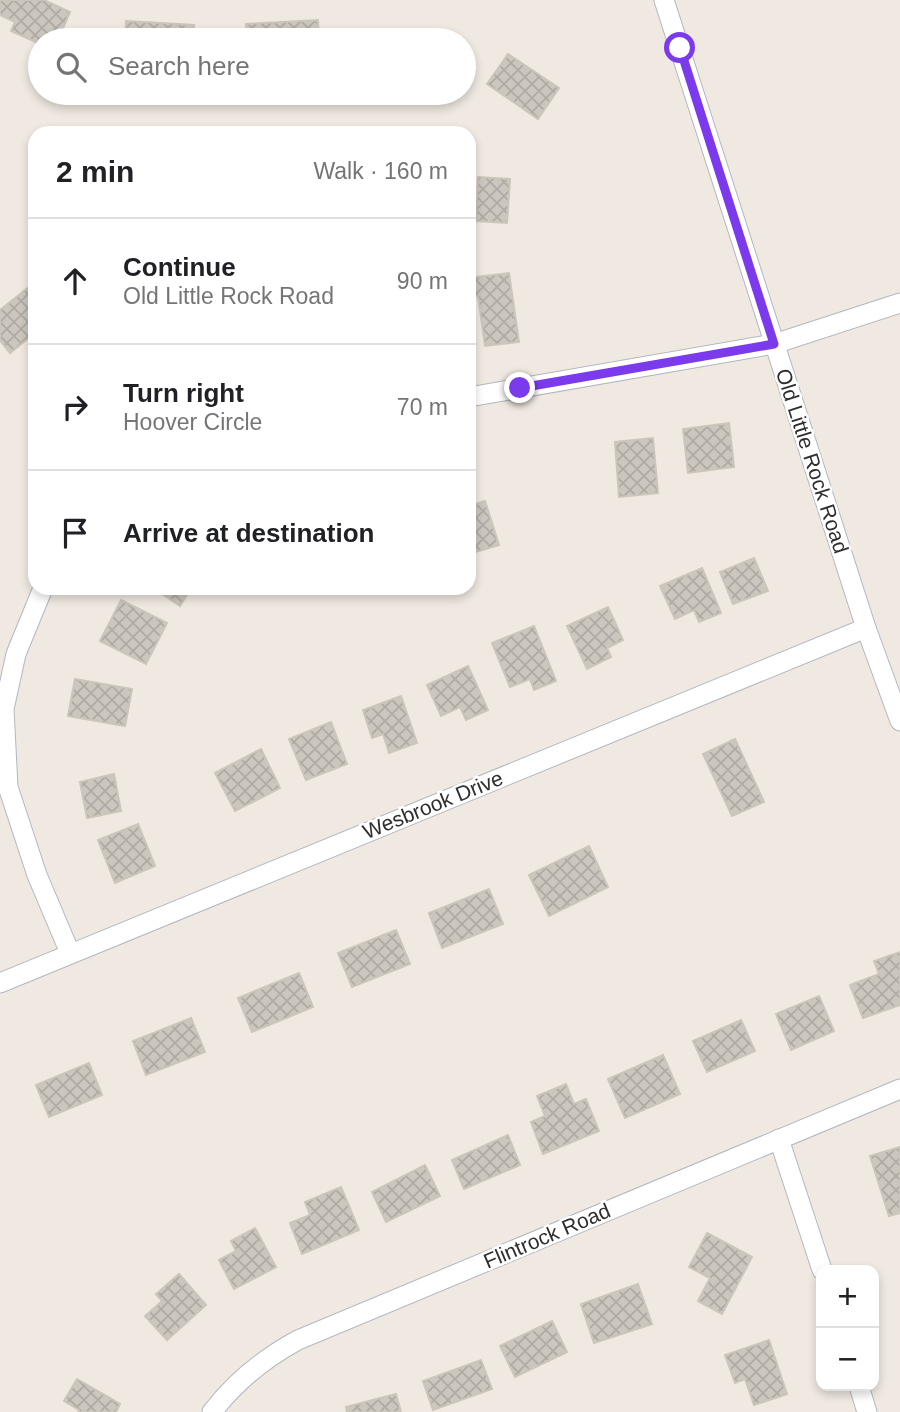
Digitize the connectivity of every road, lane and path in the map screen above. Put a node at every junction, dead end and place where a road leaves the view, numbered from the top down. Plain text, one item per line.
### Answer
1 (664, 0) edge
2 (900, 303) edge
3 (774, 344) junction
4 (476, 396) edge
5 (40, 595) edge
6 (866, 628) junction
7 (900, 721) edge
8 (70, 953) junction
9 (0, 983) edge
10 (900, 1088) edge
11 (779, 1139) junction
12 (820, 1265) edge
13 (861, 1391) edge
14 (212, 1412) edge
15 (867, 1412) edge

1 - 3 street, Old Little Rock Road
2 - 3 street
3 - 4 street
3 - 6 street, Old Little Rock Road
5 - 8 street
6 - 7 street, Old Little Rock Road
6 - 8 street, Wesbrook Drive
8 - 9 street, Wesbrook Drive
10 - 11 street, Flintrock Road
11 - 12 street
11 - 14 street, Flintrock Road
13 - 15 street

